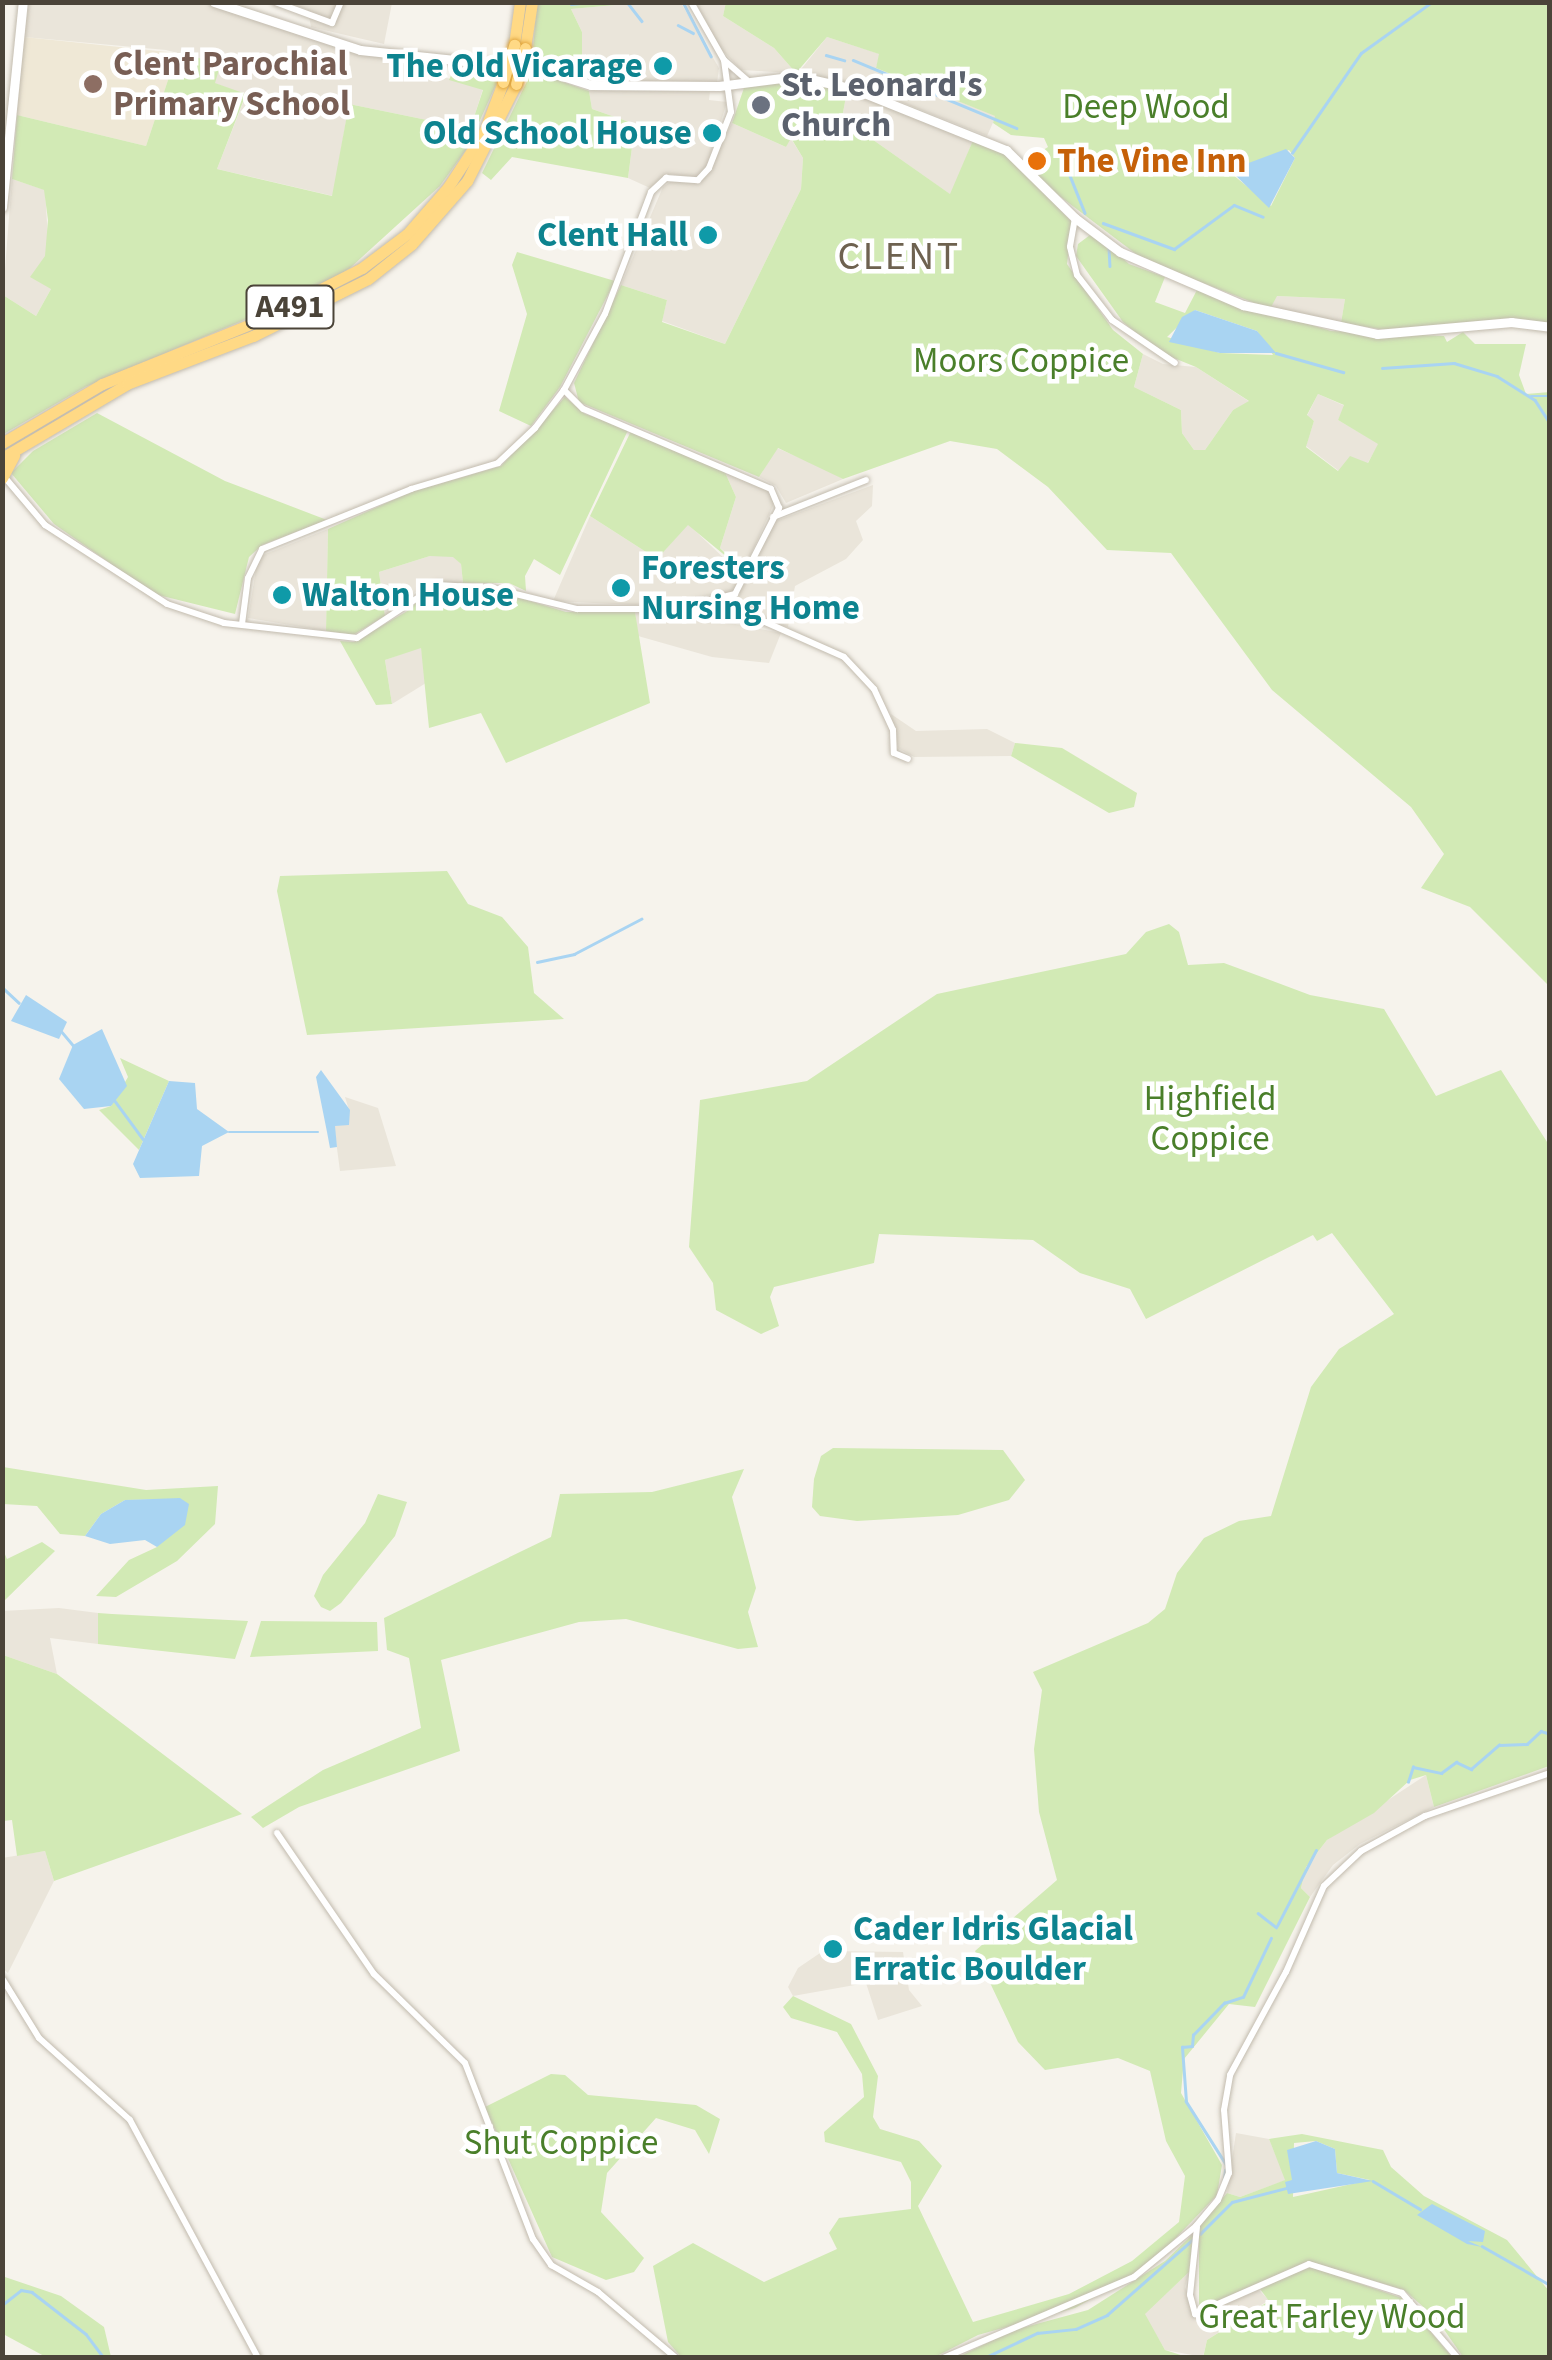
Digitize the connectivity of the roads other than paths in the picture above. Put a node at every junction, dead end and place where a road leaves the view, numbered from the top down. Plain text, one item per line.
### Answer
1 (23, 2) edge
2 (214, 2) edge
3 (276, 2) edge
4 (341, 2) edge
5 (520, 2) edge
6 (532, 2) edge
7 (691, 2) edge
8 (306, 16) junction
9 (304, 33) junction
10 (520, 46) junction
11 (724, 60) junction
12 (747, 80) junction
13 (510, 83) junction
14 (728, 84) junction
15 (3, 198) edge
16 (2, 207) edge
17 (1075, 218) junction
18 (1550, 327) edge
19 (1175, 362) dead end
20 (564, 390) junction
21 (2, 442) edge
22 (18, 447) junction
23 (2, 458) edge
24 (5, 479) edge
25 (866, 480) dead end
26 (772, 518) junction
27 (673, 609) junction
28 (242, 624) junction
29 (908, 759) dead end
30 (1550, 1773) edge
31 (277, 1834) dead end
32 (2, 1978) edge
33 (1197, 2232) junction
34 (258, 2358) edge
35 (676, 2358) edge
36 (942, 2358) edge
37 (1458, 2358) edge

1 - 15 street
2 - 9 street
3 - 8 street
4 - 8 street
5 - 10 highway, A491
6 - 10 highway, A491
7 - 11 street
8 - 9 street
9 - 14 street
10 - 13 highway, A491, bridge
11 - 12 street
11 - 14 street
12 - 14 street
12 - 17 street
13 - 21 highway, A491
13 - 22 highway, A491
14 - 20 street
15 - 16 street
17 - 18 street
17 - 19 street
20 - 26 street
20 - 28 street
22 - 23 highway, A491
22 - 24 highway
24 - 28 street
25 - 26 street
26 - 27 street
27 - 28 street
27 - 29 street
30 - 33 street
31 - 35 street
32 - 34 street
33 - 36 street
33 - 37 street

